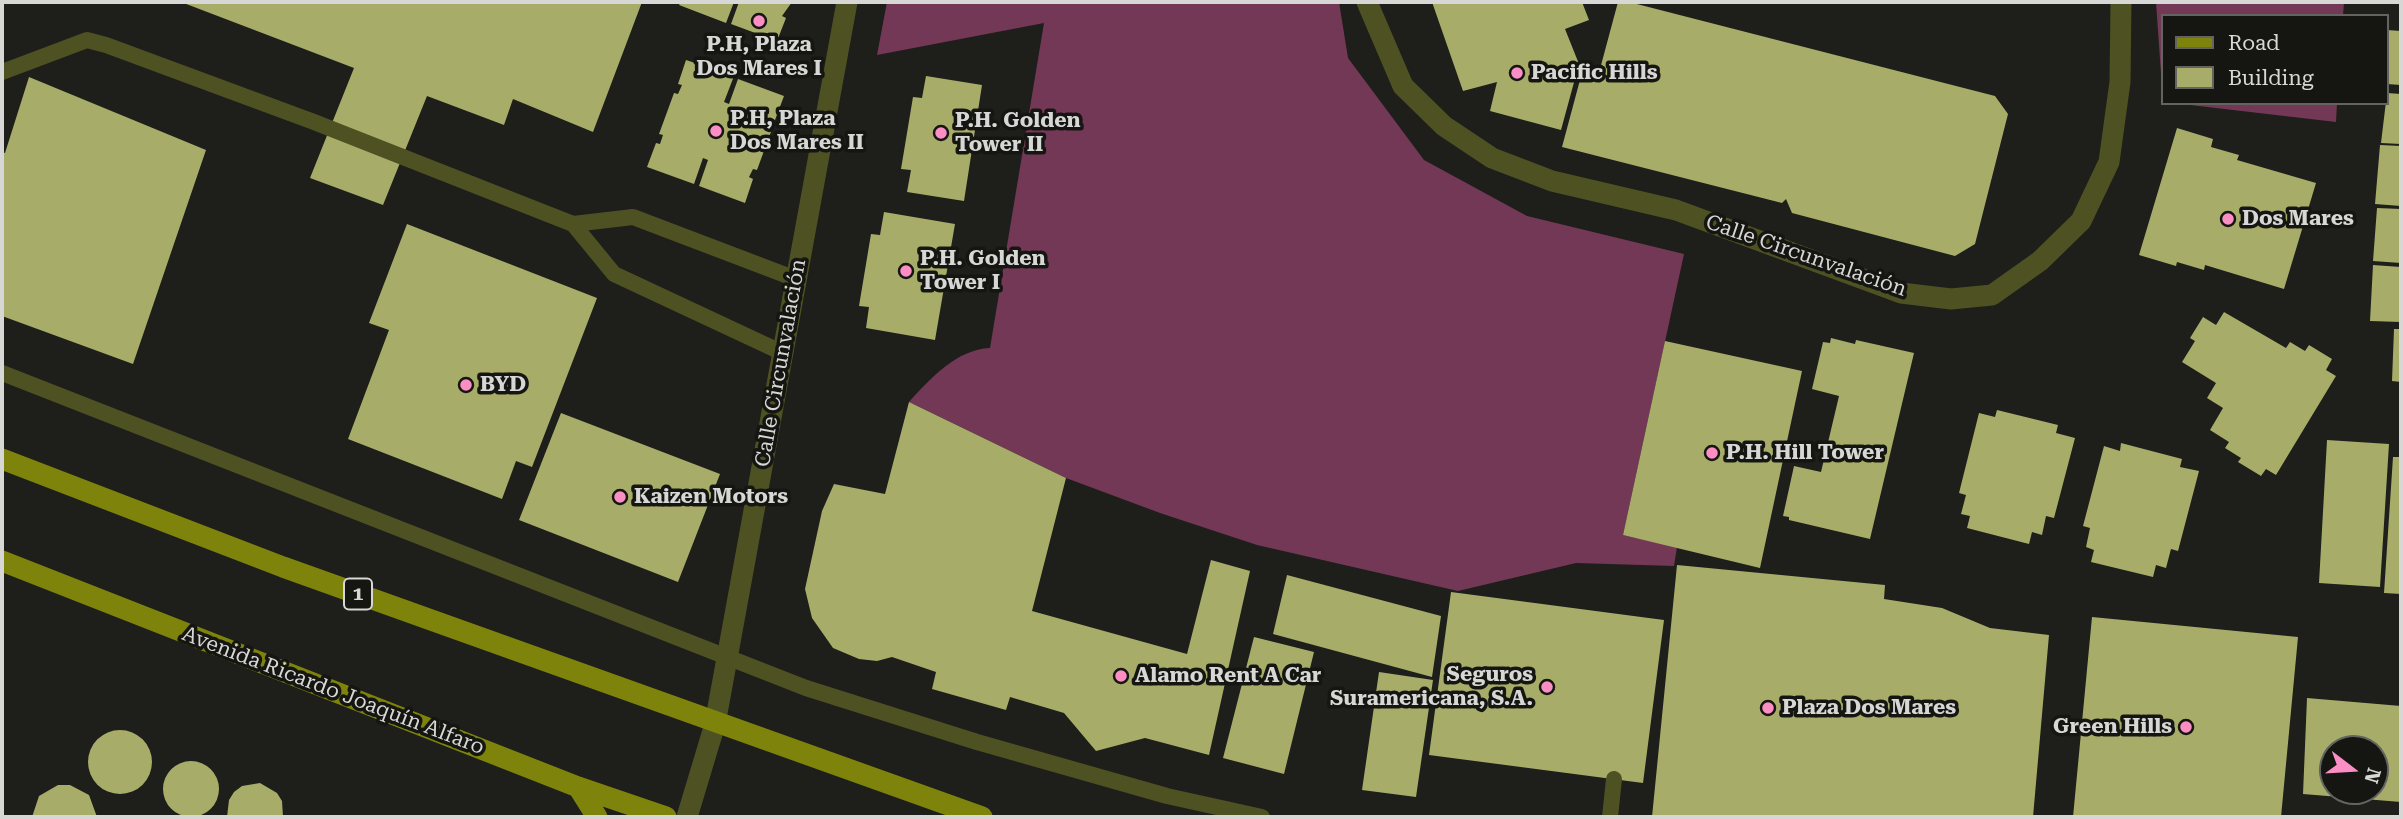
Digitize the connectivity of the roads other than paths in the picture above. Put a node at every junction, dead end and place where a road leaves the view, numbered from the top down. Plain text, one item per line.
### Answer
1 (847, 2) edge
2 (1367, 2) edge
3 (2121, 2) edge
4 (2, 72) edge
5 (573, 224) junction
6 (796, 279) junction
7 (783, 353) junction
8 (2, 373) edge
9 (2, 459) edge
10 (2, 561) edge
11 (728, 657) junction
12 (715, 724) junction
13 (1614, 779) dead end
14 (578, 787) junction
15 (597, 817) edge
16 (666, 817) edge
17 (687, 817) edge
18 (982, 817) edge
19 (1262, 817) edge
20 (1610, 817) edge

1 - 6 street, Calle Circunvalación
2 - 3 street, Calle Circunvalación
4 - 5 lane
5 - 6 lane
5 - 7 lane
6 - 7 street, Calle Circunvalación
7 - 11 street, Calle Circunvalación
8 - 11 lane
9 - 12 main road, 1
10 - 14 main road, Avenida Ricardo Joaquín Alfaro
11 - 12 street, Calle Circunvalación
11 - 19 lane
12 - 17 street, Calle Circunvalación
12 - 18 main road, 1
13 - 20 lane
14 - 15 main road
14 - 16 main road, Avenida Ricardo Joaquín Alfaro

